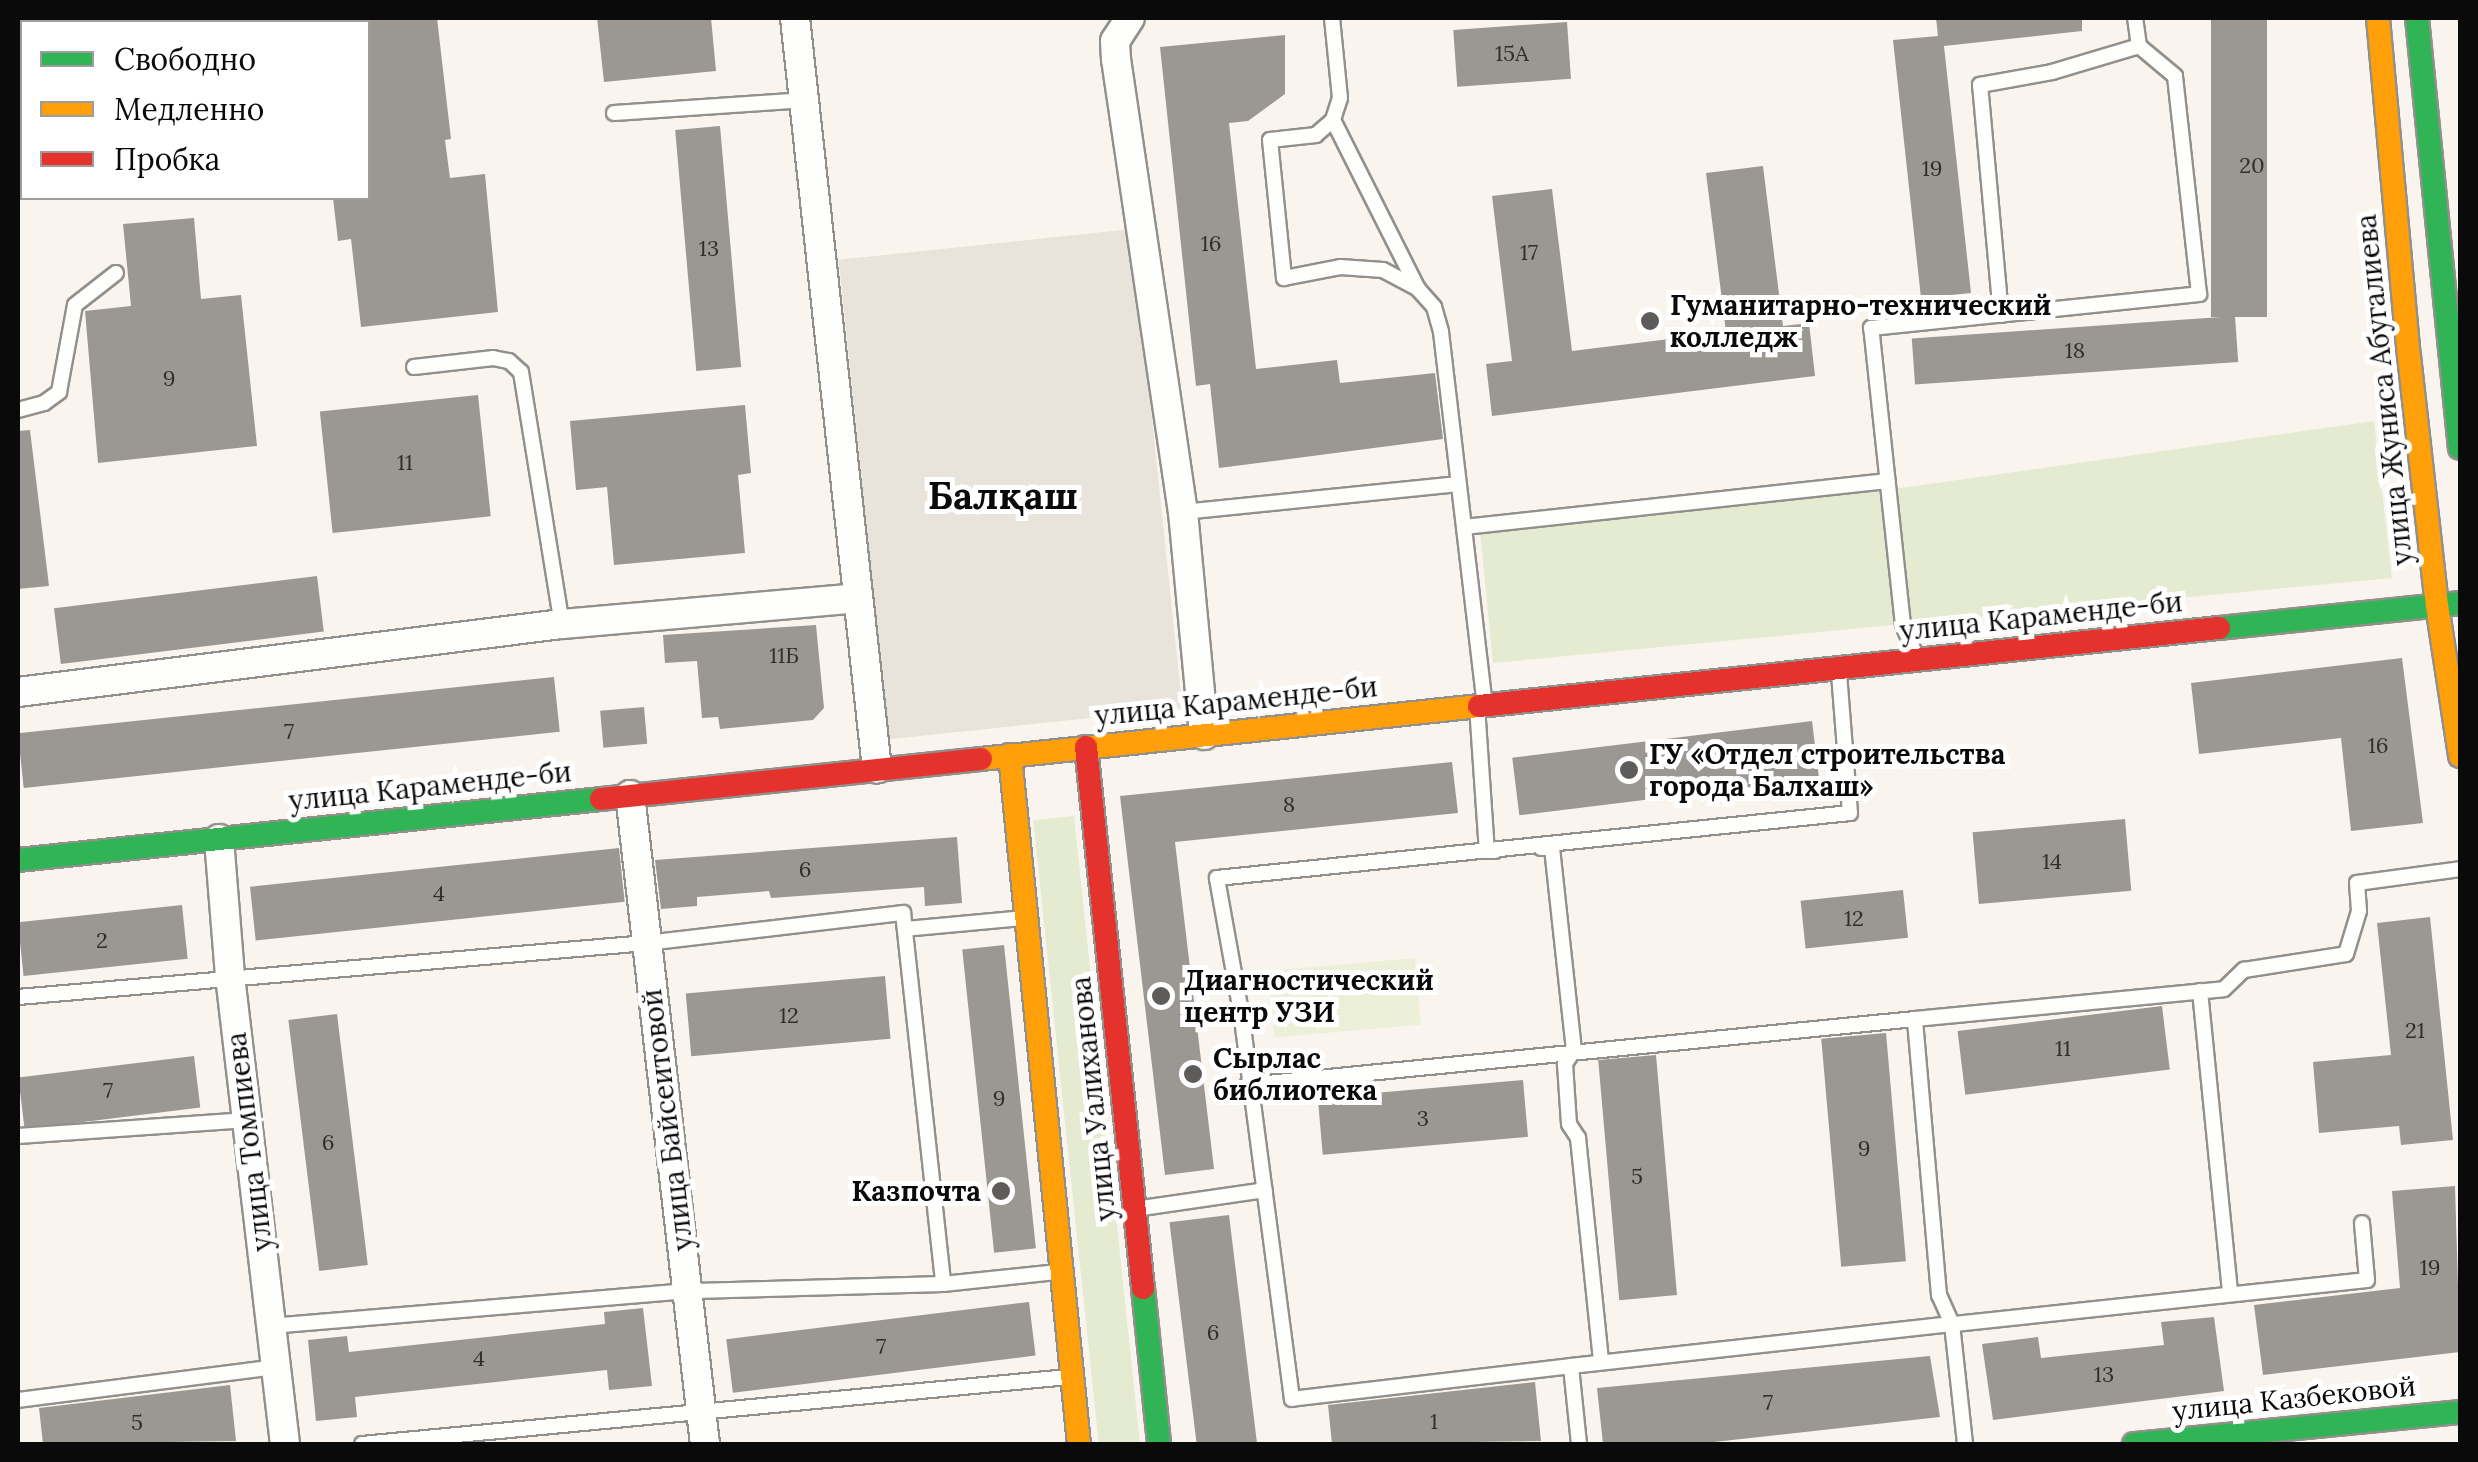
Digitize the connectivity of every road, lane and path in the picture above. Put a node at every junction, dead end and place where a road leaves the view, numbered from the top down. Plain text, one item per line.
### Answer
1 (796, 18) edge
2 (1130, 18) edge
3 (1332, 18) edge
4 (2136, 18) edge
5 (2378, 18) edge
6 (2417, 18) edge
7 (2139, 46) junction
8 (808, 100) junction
9 (614, 113) dead end
10 (1333, 120) junction
11 (116, 273) dead end
12 (1418, 288) junction
13 (2001, 315) junction
14 (414, 367) dead end
15 (18, 410) edge
16 (2460, 448) edge
17 (1888, 481) junction
18 (1459, 484) junction
19 (1183, 512) junction
20 (1464, 527) junction
21 (857, 598) junction
22 (2449, 604) edge
23 (562, 624) junction
24 (1917, 659) junction
25 (1839, 668) junction
26 (18, 692) edge
27 (1481, 705) junction
28 (1204, 734) junction
29 (1086, 747) junction
30 (1010, 755) junction
31 (2460, 756) edge
32 (877, 769) junction
33 (630, 795) junction
34 (219, 839) junction
35 (1486, 851) junction
36 (18, 860) edge
37 (2460, 869) edge
38 (1028, 918) junction
39 (905, 929) junction
40 (647, 942) junction
41 (230, 976) junction
42 (2200, 991) junction
43 (18, 997) edge
44 (1915, 1019) junction
45 (1574, 1050) junction
46 (1247, 1085) junction
47 (247, 1120) junction
48 (18, 1136) edge
49 (1265, 1190) junction
50 (1134, 1210) junction
51 (2362, 1223) dead end
52 (1058, 1272) junction
53 (944, 1284) junction
54 (687, 1291) junction
55 (2230, 1294) junction
56 (1952, 1324) junction
57 (271, 1326) junction
58 (1601, 1360) junction
59 (1571, 1366) junction
60 (276, 1367) junction
61 (1071, 1377) junction
62 (18, 1400) edge
63 (701, 1412) junction
64 (2460, 1412) edge
65 (284, 1444) edge
66 (362, 1444) edge
67 (705, 1444) edge
68 (1078, 1444) edge
69 (1159, 1444) edge
70 (1579, 1444) edge
71 (1965, 1444) edge
72 (2134, 1444) edge

1 - 8 street
2 - 19 street
3 - 10 lane
4 - 7 lane
5 - 22 main road, улица Жуниса Абугалиева
6 - 16 main road
7 - 13 lane
7 - 13 lane
8 - 9 lane
8 - 21 street
10 - 12 lane
10 - 12 lane
11 - 15 lane
12 - 18 lane
13 - 17 lane
14 - 23 lane
17 - 20 lane
17 - 24 lane
18 - 19 lane
18 - 20 lane
19 - 28 street
20 - 27 lane
21 - 23 street
21 - 32 street
22 - 24 main road, улица Караменде-би
22 - 31 main road, улица Жуниса Абугалиева
23 - 26 street
24 - 25 main road, улица Караменде-би
25 - 27 main road, улица Караменде-би
25 - 35 lane
27 - 28 main road, улица Караменде-би
27 - 35 lane
28 - 29 main road, улица Караменде-би
29 - 30 main road, улица Караменде-би
29 - 50 main road, улица Уалиханова
30 - 32 main road, улица Караменде-би
30 - 38 main road, улица Уалиханова
32 - 33 main road, улица Караменде-би
33 - 34 main road, улица Караменде-би
33 - 40 street, улица Байсеитовой
34 - 36 main road, улица Караменде-би
34 - 41 street, улица Томпиева
35 - 45 lane
35 - 46 lane
37 - 42 lane
38 - 39 lane
38 - 52 main road, улица Уалиханова
39 - 40 lane
39 - 53 lane
40 - 41 lane
40 - 54 street, улица Байсеитовой
41 - 43 lane
41 - 47 street, улица Томпиева
42 - 44 lane
42 - 55 lane
44 - 45 lane
44 - 56 lane
45 - 46 lane
45 - 58 lane
46 - 49 lane
47 - 48 lane
47 - 57 street, улица Томпиева
49 - 50 lane
49 - 59 lane
50 - 69 main road, улица Уалиханова
51 - 55 lane
52 - 53 lane
52 - 61 main road, улица Уалиханова
53 - 54 lane
54 - 57 lane
54 - 63 street, улица Байсеитовой
55 - 56 lane
56 - 58 lane
56 - 71 lane
57 - 60 street, улица Томпиева
58 - 59 lane
59 - 70 lane
60 - 62 lane
60 - 65 street, улица Томпиева
61 - 63 lane
61 - 68 main road, улица Уалиханова
63 - 66 lane
63 - 67 street, улица Байсеитовой
64 - 72 main road, улица Казбековой

